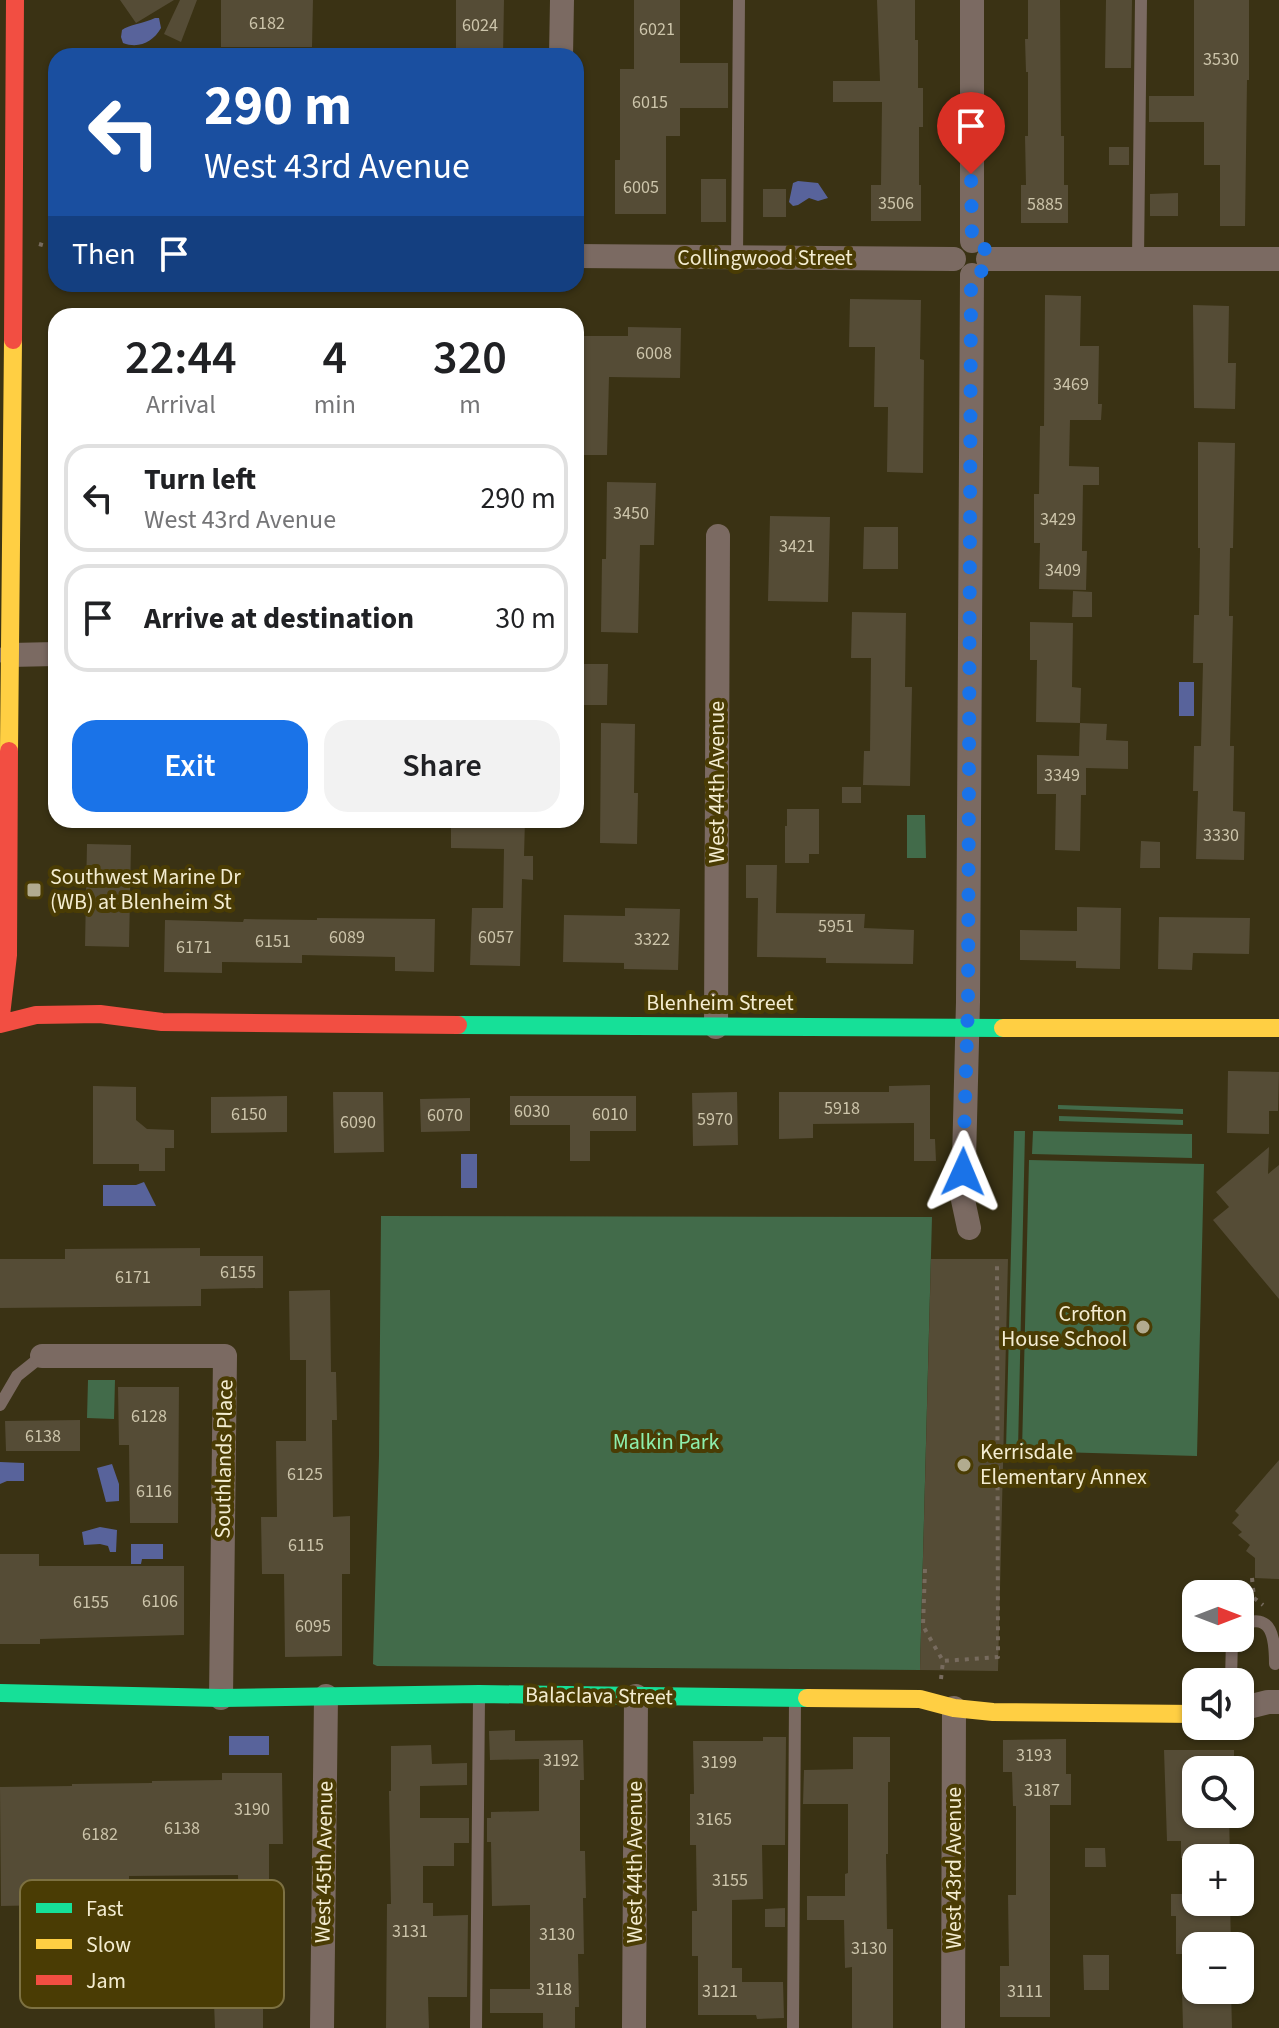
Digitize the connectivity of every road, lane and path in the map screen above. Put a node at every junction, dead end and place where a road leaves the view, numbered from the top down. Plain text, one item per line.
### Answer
1 (15, 0) edge
2 (562, 0) edge
3 (739, 0) edge
4 (972, 0) edge
5 (1141, 0) edge
6 (561, 48) edge
7 (37, 243) dead end
8 (48, 246) edge
9 (6, 249) edge
10 (584, 256) edge
11 (737, 258) junction
12 (972, 259) junction
13 (1138, 259) junction
14 (1279, 259) edge
15 (718, 536) dead end
16 (48, 654) edge
17 (10, 655) junction
18 (3, 685) edge
19 (162, 1022) junction
20 (0, 1024) edge
21 (716, 1027) junction
22 (967, 1028) junction
23 (1279, 1028) edge
24 (969, 1228) dead end
25 (997, 1261) dead end
26 (42, 1356) joint
27 (0, 1405) edge
28 (925, 1569) dead end
29 (1254, 1621) edge
30 (943, 1661) junction
31 (1275, 1664) dead end
32 (940, 1686) dead end
33 (0, 1693) edge
34 (479, 1694) junction
35 (326, 1696) junction
36 (636, 1696) junction
37 (221, 1698) junction
38 (795, 1699) junction
39 (1279, 1702) edge
40 (1254, 1706) edge
41 (954, 1708) junction
42 (1182, 1714) edge
43 (322, 2028) edge
44 (476, 2028) edge
45 (634, 2028) edge
46 (793, 2028) edge
47 (953, 2028) edge

1 - 9 street
2 - 6 street
3 - 11 lane
4 - 12 street
5 - 13 lane
7 - 8 path
9 - 17 street
10 - 11 street, Collingwood Street
11 - 12 street, Collingwood Street
12 - 13 street, Collingwood Street
12 - 22 street
13 - 14 street, Collingwood Street
15 - 21 street, West 44th Avenue
16 - 17 street
17 - 18 street
18 - 20 street
19 - 19 street, Blenheim Street
19 - 21 street, Blenheim Street
21 - 22 street, Blenheim Street
22 - 23 street, Blenheim Street
22 - 24 street
25 - 30 path
26 - 27 lane
26 - 37 street, Southlands Place
28 - 30 path
29 - 31 lane
30 - 32 path
33 - 37 street, Balaclava Street
34 - 35 street, Balaclava Street
34 - 36 street, Balaclava Street
34 - 44 lane
35 - 37 street, Balaclava Street
35 - 43 street, West 45th Avenue
36 - 38 street, Balaclava Street
36 - 45 street, West 44th Avenue
38 - 41 street, Balaclava Street
38 - 46 lane
39 - 40 street
41 - 42 street, Balaclava Street
41 - 47 street, West 43rd Avenue

